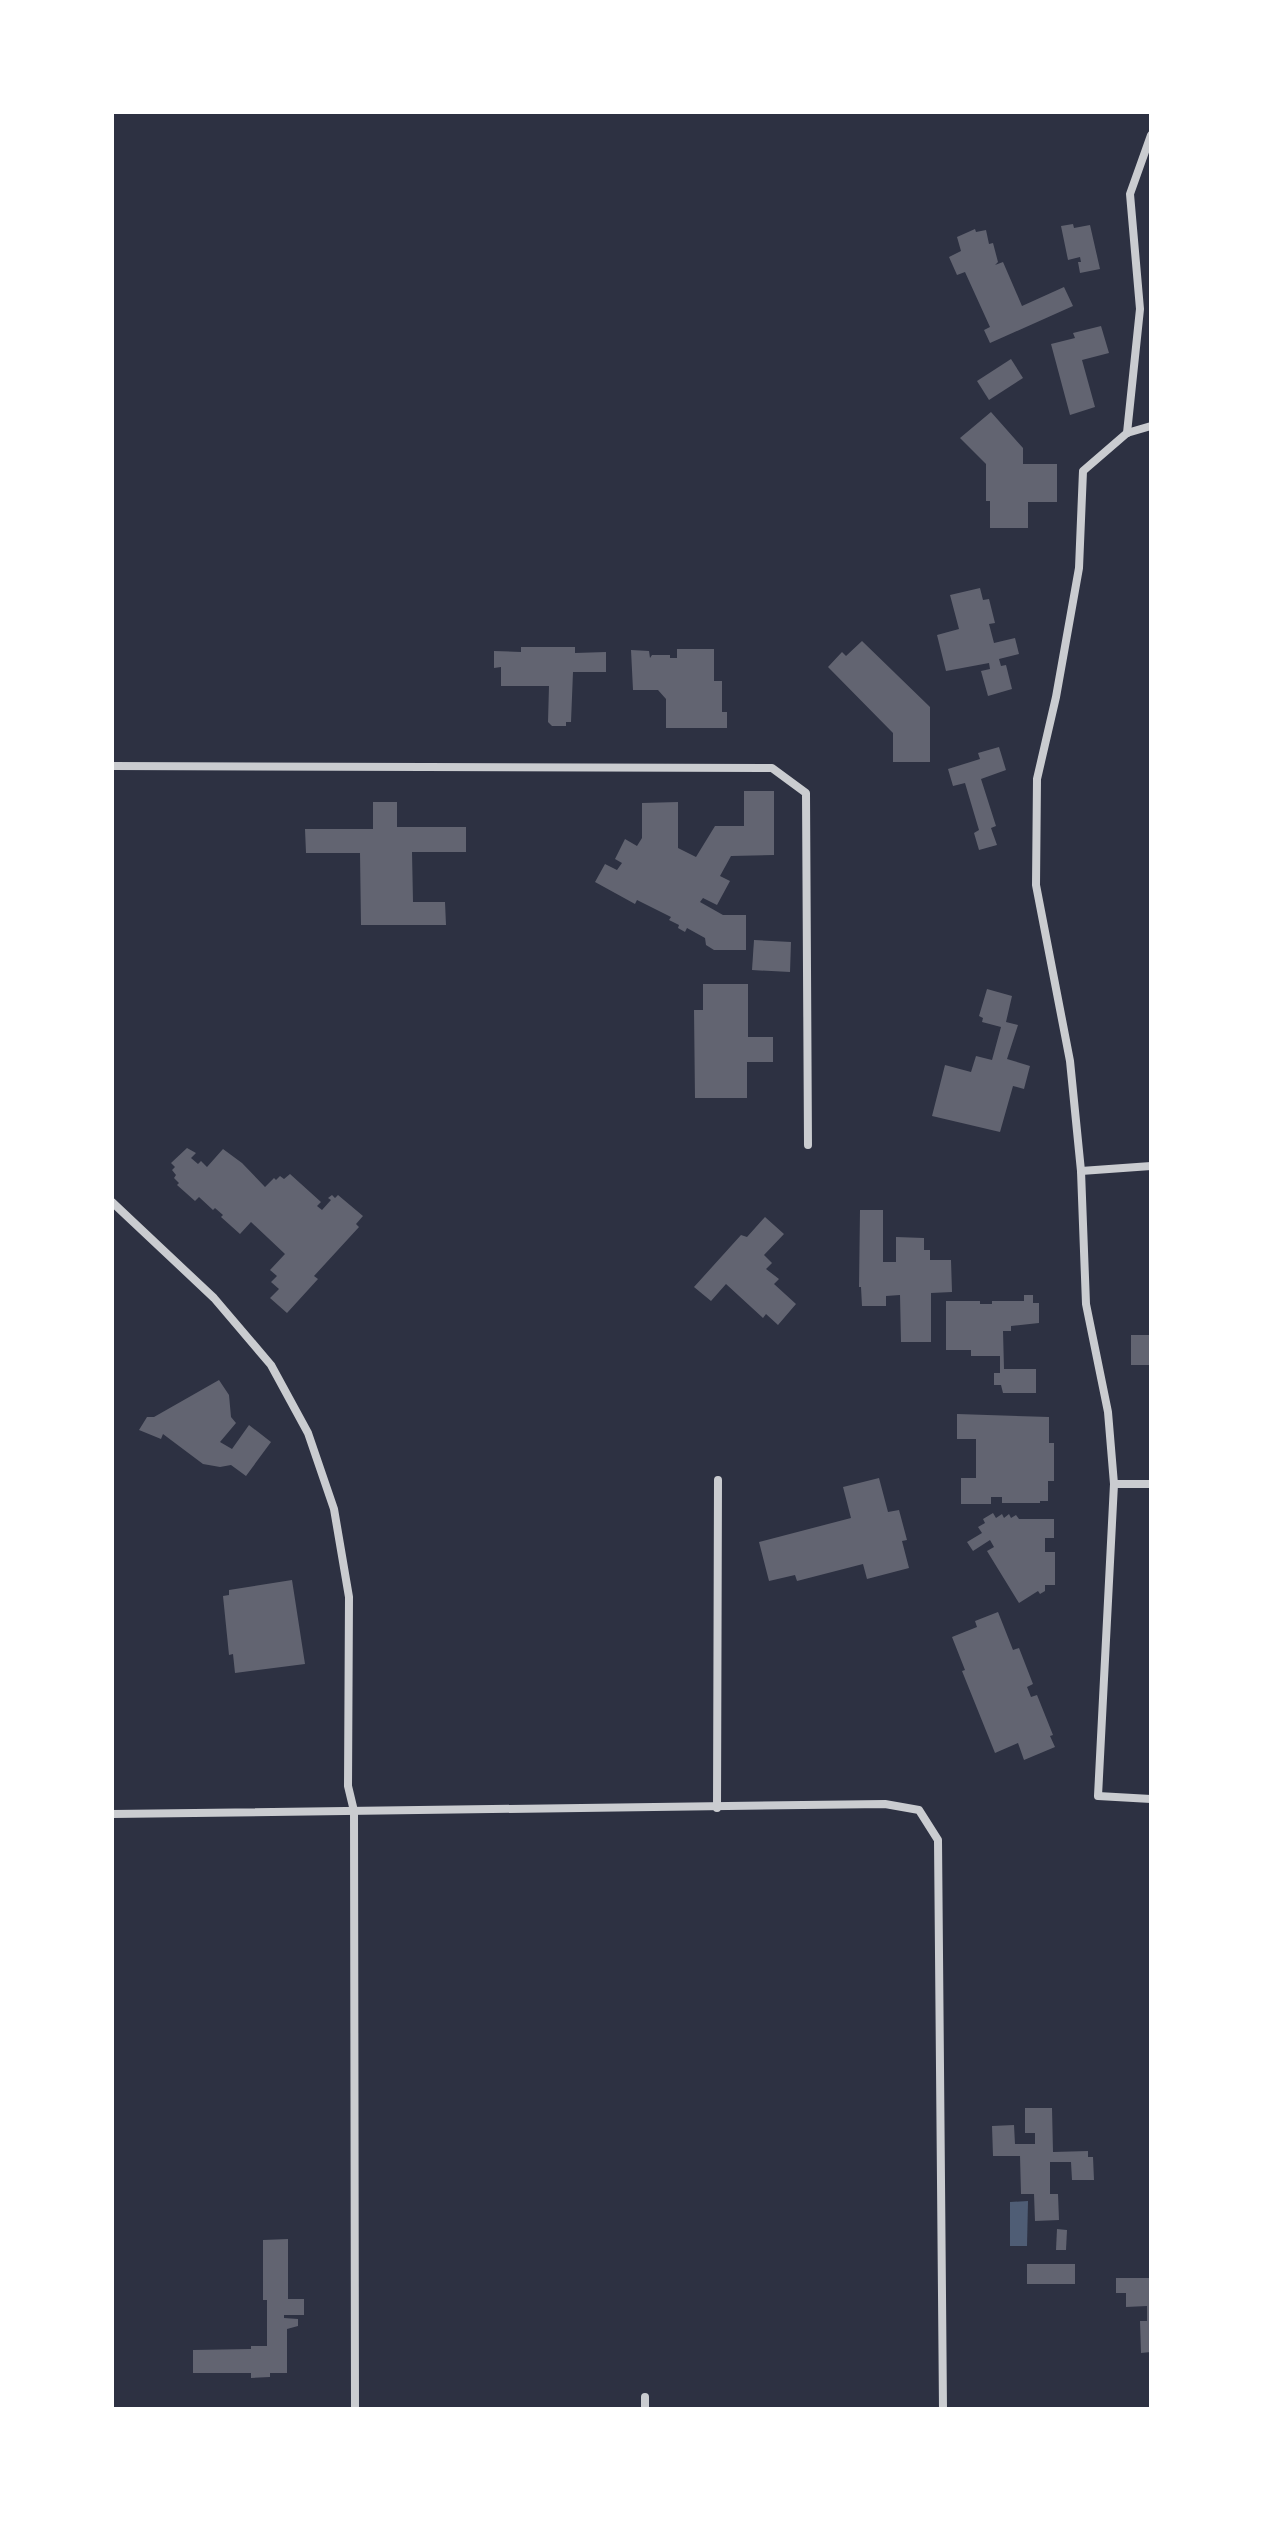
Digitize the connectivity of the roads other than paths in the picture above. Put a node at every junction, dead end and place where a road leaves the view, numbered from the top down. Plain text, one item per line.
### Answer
1 (1151, 135) edge
2 (1151, 426) edge
3 (1127, 433) junction
4 (112, 766) edge
5 (808, 1145) dead end
6 (1151, 1166) edge
7 (1081, 1171) junction
8 (112, 1202) edge
9 (718, 1480) dead end
10 (1114, 1484) junction
11 (1151, 1484) edge
12 (1151, 1799) edge
13 (717, 1808) junction
14 (354, 1811) junction
15 (112, 1814) edge
16 (645, 2397) dead end
17 (355, 2409) edge
18 (645, 2409) edge
19 (943, 2409) edge

1 - 3 street
2 - 3 street
3 - 7 street
4 - 5 street
6 - 7 street
7 - 10 street
8 - 14 street
9 - 13 street
10 - 11 street
10 - 12 street
13 - 14 street
13 - 19 street
14 - 15 street
14 - 17 street
16 - 18 street

